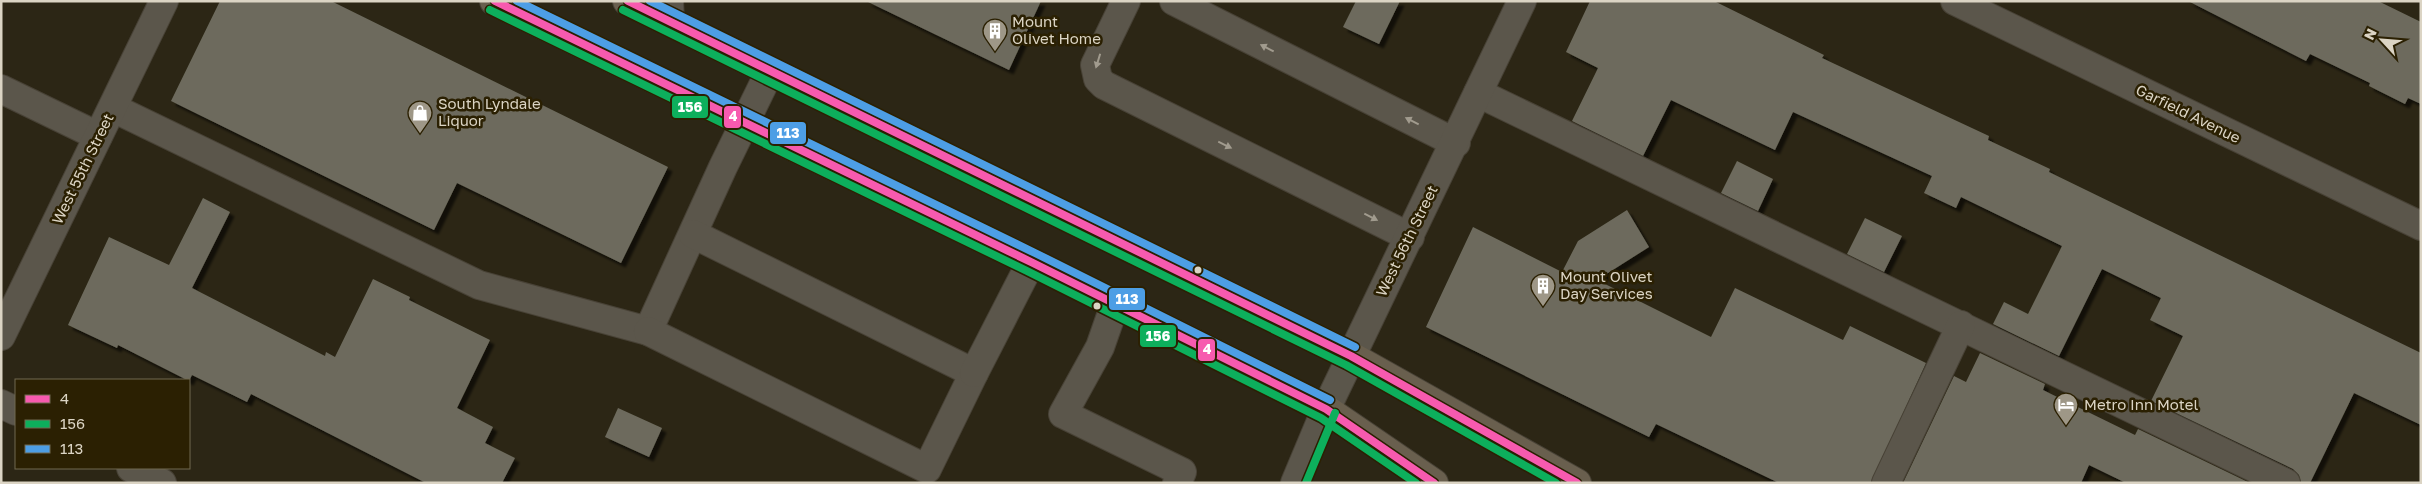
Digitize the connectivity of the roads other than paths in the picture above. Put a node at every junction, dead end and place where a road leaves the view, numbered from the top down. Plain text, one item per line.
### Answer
1 (164, 1) edge
2 (494, 1) edge
3 (627, 1) edge
4 (1126, 1) edge
5 (1174, 1) edge
6 (1522, 1) edge
7 (1955, 1) edge
8 (670, 12) edge
9 (770, 71) junction
10 (1, 89) edge
11 (1478, 93) junction
12 (113, 108) junction
13 (745, 123) junction
14 (98, 136) junction
15 (1456, 142) junction
16 (2421, 226) edge
17 (693, 234) junction
18 (1410, 237) junction
19 (1031, 262) junction
20 (1115, 304) junction
21 (1961, 325) junction
22 (648, 331) junction
23 (1, 336) edge
24 (1351, 356) junction
25 (974, 373) junction
26 (1, 404) edge
27 (1326, 409) junction
28 (15, 411) edge
29 (133, 469) edge
30 (162, 483) edge
31 (1177, 483) edge
32 (1295, 483) edge
33 (1434, 483) edge
34 (1577, 483) edge
35 (1886, 483) edge
36 (2286, 483) edge

1 - 12 street, West 55th Street
2 - 13 main road
3 - 8 main road
4 -> 18 street
15 -> 5 street
6 - 11 street, West 56th Street
7 - 16 street, Garfield Avenue
8 - 9 main road
9 - 13 street
9 - 24 main road
10 - 14 street
11 - 15 street, West 56th Street
11 - 21 street
12 - 14 street, West 55th Street
12 - 22 street
13 - 17 street
13 - 19 main road
14 - 23 street, West 55th Street
15 - 18 street, West 56th Street
17 - 22 street
17 - 25 street
18 - 24 street, West 56th Street
19 - 20 main road
19 - 25 street
20 - 27 main road
20 - 31 street
21 - 35 street
21 - 36 street
22 - 25 street
24 - 27 street, West 56th Street
24 - 34 main road
26 - 28 street
27 - 32 street, West 56th Street
27 - 33 main road
29 - 30 street

